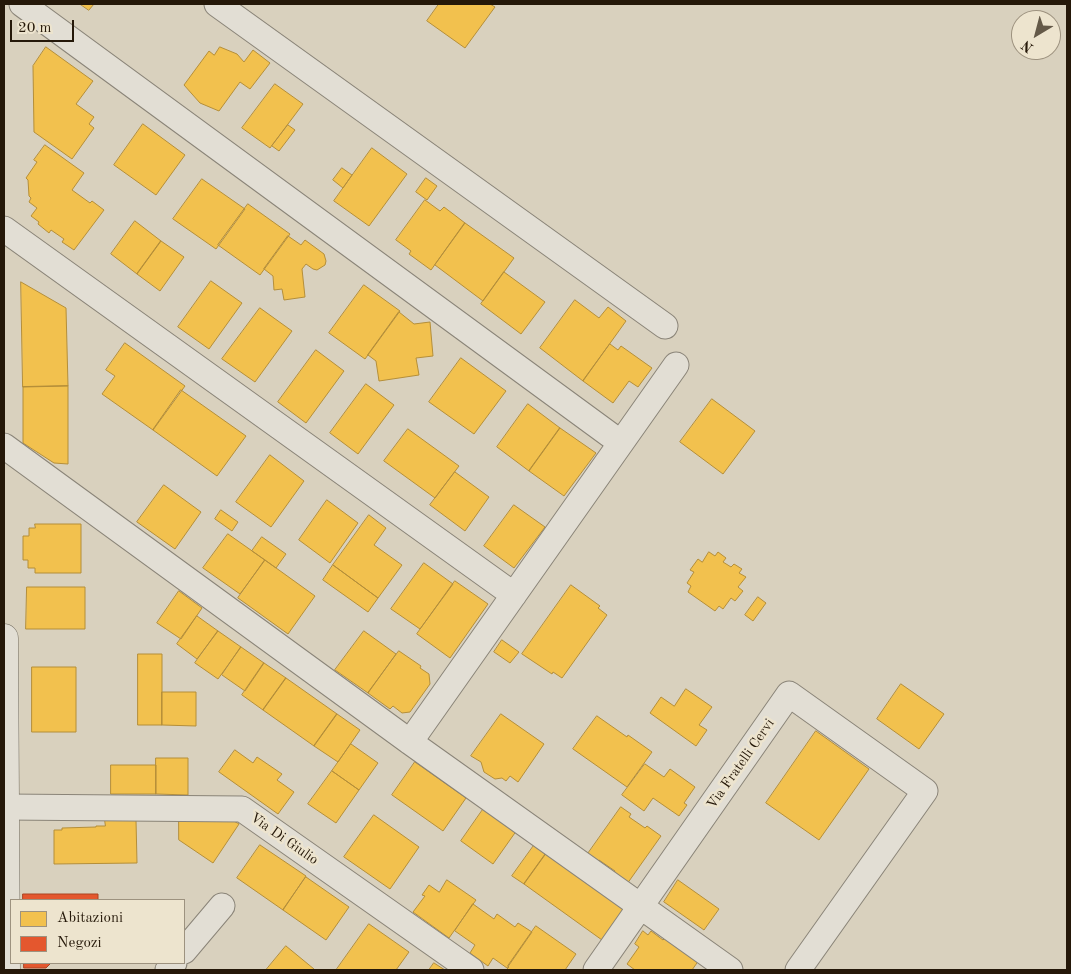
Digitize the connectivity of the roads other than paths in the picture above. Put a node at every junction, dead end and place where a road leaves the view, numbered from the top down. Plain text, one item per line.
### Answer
1 (22, 4) edge
2 (217, 4) edge
3 (4, 229) edge
4 (665, 326) dead end
5 (676, 365) dead end
6 (621, 443) junction
7 (4, 446) edge
8 (514, 595) junction
9 (4, 638) edge
10 (410, 742) junction
11 (5, 791) edge
12 (222, 906) dead end
13 (642, 907) junction
14 (4, 913) edge
15 (185, 950) edge
16 (6, 970) edge
17 (471, 970) edge
18 (596, 970) edge
19 (730, 970) edge
20 (798, 970) edge

1 - 6 street
2 - 4 street
3 - 8 street
5 - 6 street
6 - 8 street
7 - 10 street
8 - 10 street
9 - 11 street
10 - 13 street
11 - 14 street
11 - 17 street, Via Di Giulio
12 - 15 street
13 - 18 street, Via Fratelli Cervi
13 - 19 street
13 - 20 street, Via Fratelli Cervi
14 - 16 street

